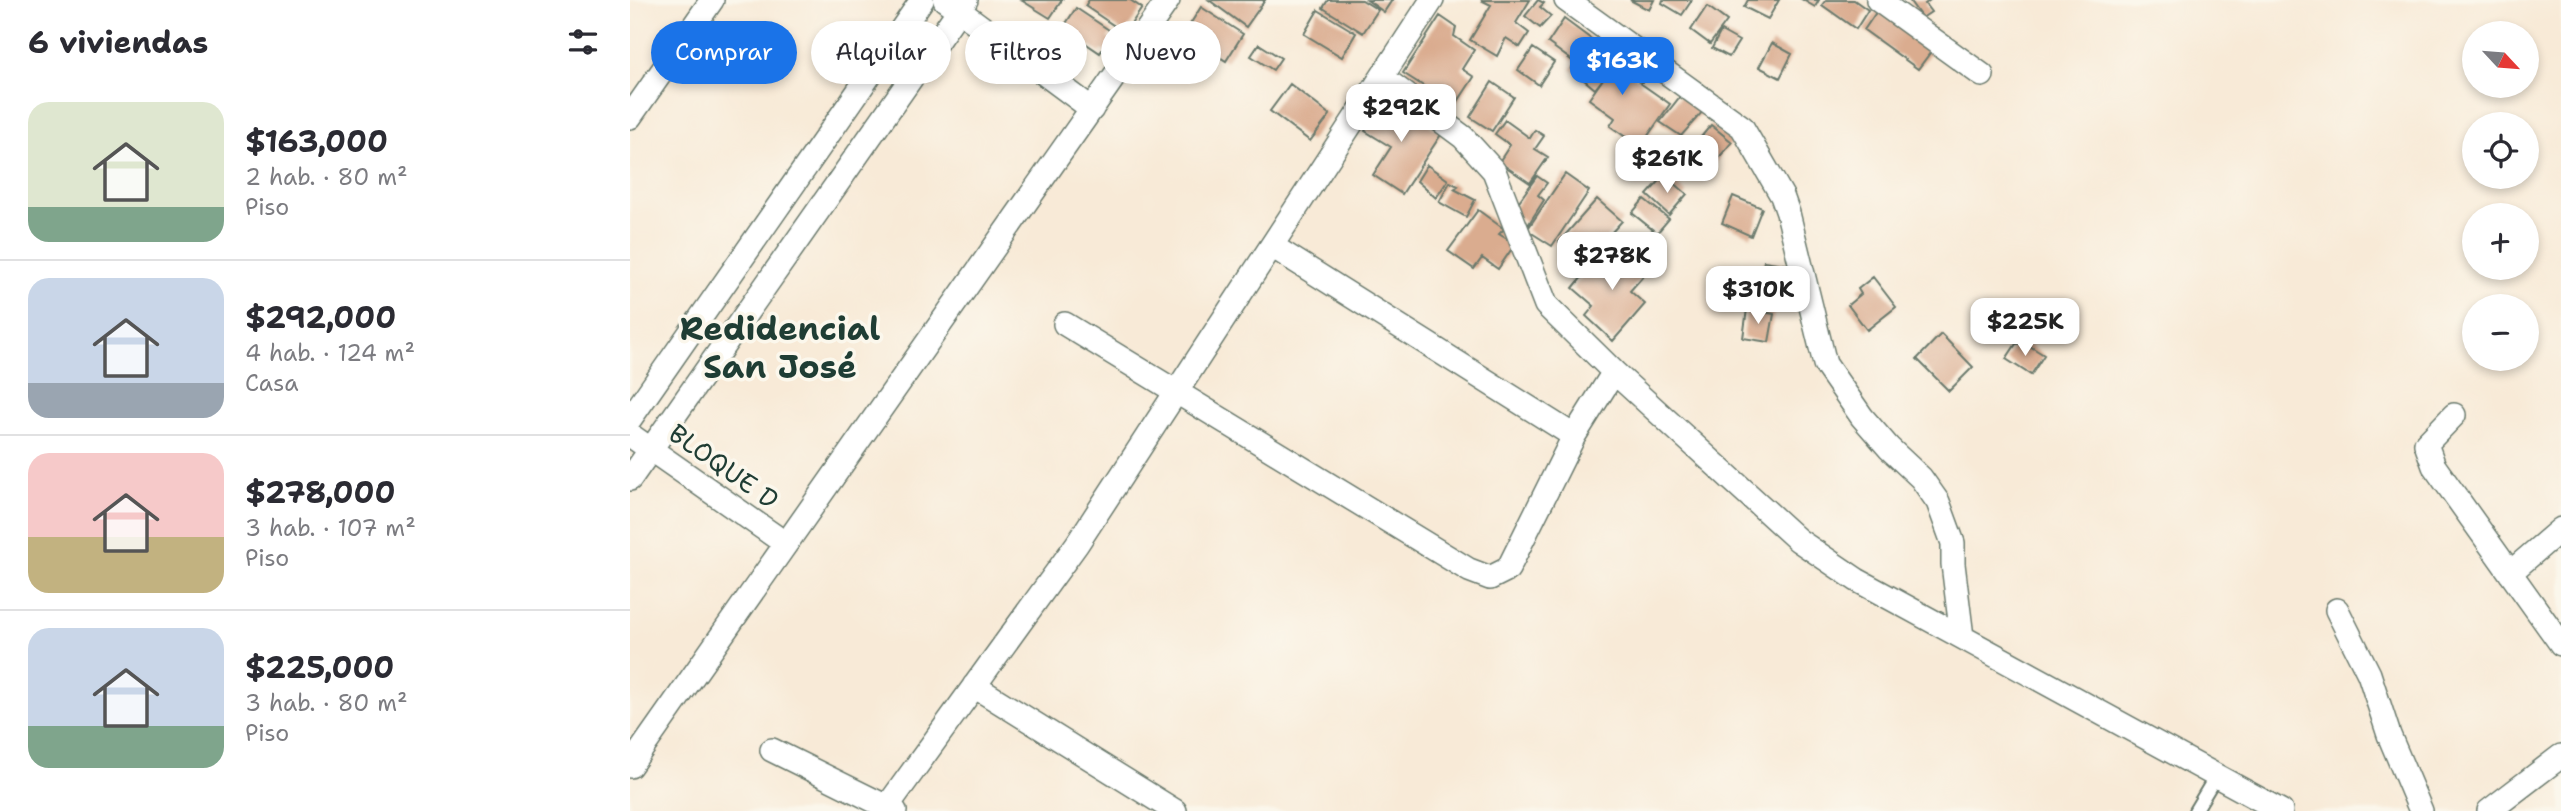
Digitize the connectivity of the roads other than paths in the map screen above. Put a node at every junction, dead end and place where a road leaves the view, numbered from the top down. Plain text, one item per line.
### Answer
1 (712, 0) edge
2 (922, 0) edge
3 (1168, 0) edge
4 (1432, 0) edge
5 (1566, 0) edge
6 (1878, 0) edge
7 (957, 4) edge
8 (1982, 75) dead end
9 (1382, 77) junction
10 (1092, 109) junction
11 (630, 117) edge
12 (1272, 246) junction
13 (1065, 324) dead end
14 (1614, 372) junction
15 (1176, 393) junction
16 (2454, 415) dead end
17 (630, 419) edge
18 (630, 435) edge
19 (1574, 436) junction
20 (650, 449) junction
21 (630, 479) edge
22 (2561, 529) edge
23 (786, 544) junction
24 (2510, 573) junction
25 (2337, 610) dead end
26 (1962, 637) junction
27 (2561, 644) edge
28 (974, 687) junction
29 (772, 750) dead end
30 (2561, 756) edge
31 (630, 766) edge
32 (2216, 776) junction
33 (889, 809) edge
34 (1175, 811) edge
35 (2195, 811) edge
36 (2281, 811) edge
37 (2421, 811) edge
38 (2489, 811) edge

1 - 11 street
2 - 17 street
3 - 10 street
4 - 9 street
5 - 26 street
6 - 8 street
7 - 10 street
7 - 20 street
9 - 12 street
9 - 14 street
10 - 23 street
12 - 15 street
12 - 19 street
13 - 15 street
14 - 19 street
14 - 26 street
15 - 19 street
15 - 28 street
16 - 24 street
18 - 20 street, BLOQUE D
20 - 21 street
20 - 23 street, BLOQUE D
22 - 24 street
23 - 31 street
24 - 27 street
25 - 37 street
26 - 32 street
28 - 33 street
28 - 34 street
29 - 33 street
30 - 38 street
32 - 35 lane
32 - 36 street

